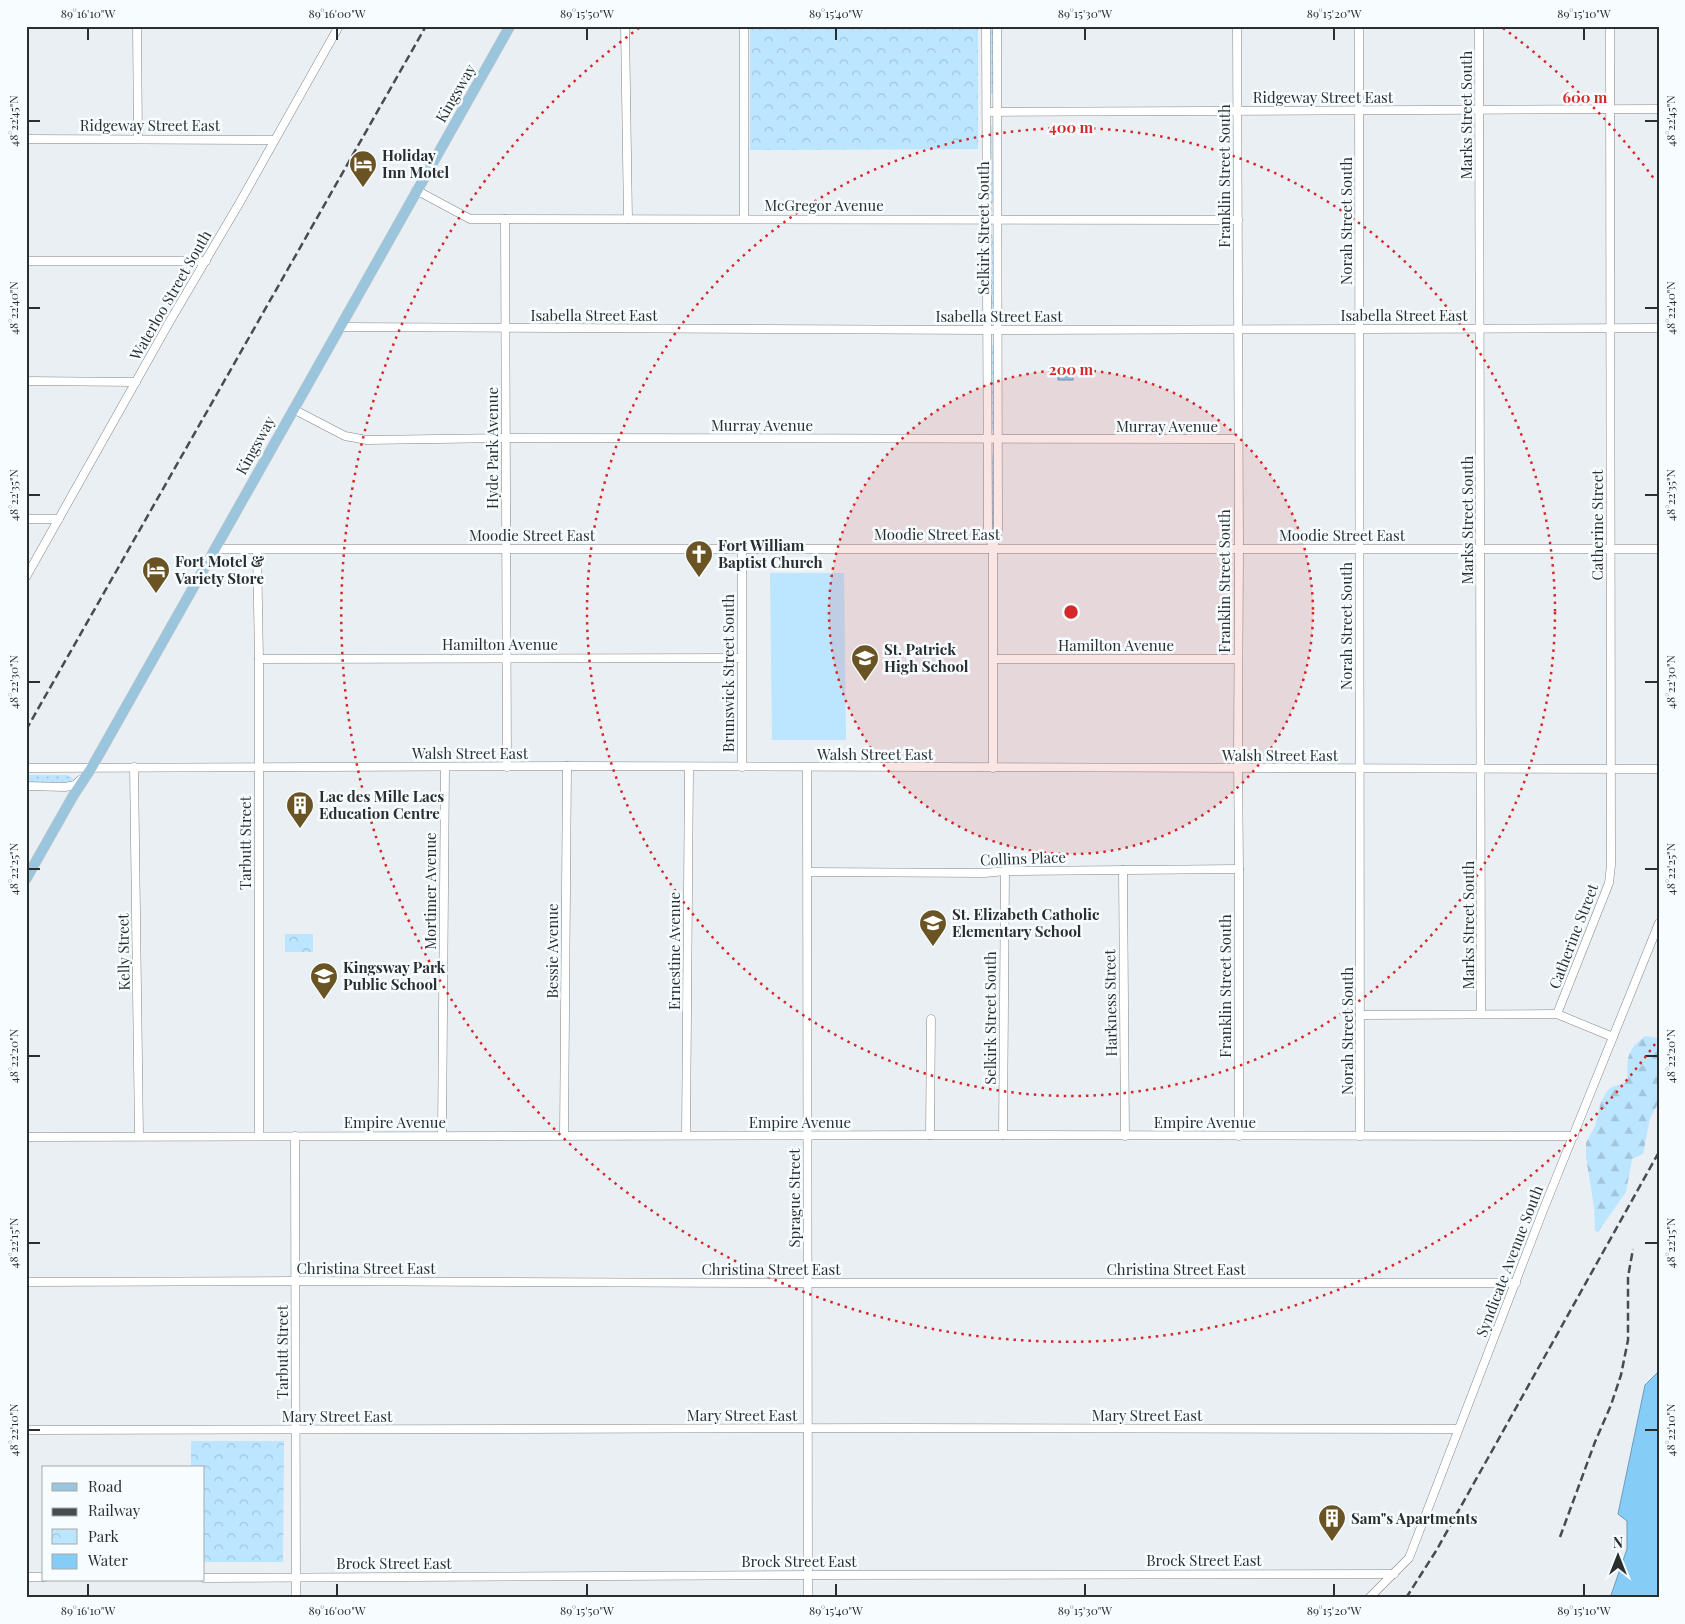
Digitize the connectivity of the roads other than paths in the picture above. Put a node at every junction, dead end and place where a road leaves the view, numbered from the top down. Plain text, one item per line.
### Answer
1 (137, 26) edge
2 (339, 26) edge
3 (510, 26) edge
4 (625, 26) edge
5 (744, 26) edge
6 (986, 26) edge
7 (996, 26) edge
8 (1237, 26) edge
9 (1359, 26) edge
10 (1479, 26) edge
11 (1610, 26) edge
12 (1610, 109) junction
13 (1659, 109) edge
14 (1237, 110) junction
15 (1479, 110) junction
16 (1359, 111) junction
17 (987, 112) junction
18 (997, 112) junction
19 (26, 139) edge
20 (138, 139) junction
21 (274, 140) junction
22 (416, 190) junction
23 (505, 219) junction
24 (628, 219) junction
25 (744, 219) junction
26 (987, 219) junction
27 (997, 219) junction
28 (1238, 220) junction
29 (26, 261) edge
30 (206, 261) junction
31 (340, 327) junction
32 (1238, 328) junction
33 (1481, 328) junction
34 (1610, 328) junction
35 (1659, 328) edge
36 (506, 329) junction
37 (1360, 329) junction
38 (988, 330) junction
39 (997, 330) junction
40 (26, 381) edge
41 (136, 382) junction
42 (293, 409) junction
43 (506, 438) junction
44 (997, 439) junction
45 (988, 440) junction
46 (1238, 440) junction
47 (26, 519) edge
48 (59, 519) junction
49 (742, 548) junction
50 (993, 548) junction
51 (1239, 548) junction
52 (1360, 548) junction
53 (1481, 548) junction
54 (214, 549) junction
55 (506, 549) junction
56 (1610, 549) junction
57 (1659, 549) edge
58 (257, 550) junction
59 (26, 577) edge
60 (507, 657) junction
61 (741, 658) junction
62 (259, 659) junction
63 (994, 659) junction
64 (1238, 659) junction
65 (567, 766) junction
66 (92, 767) junction
67 (134, 767) junction
68 (258, 767) junction
69 (445, 767) junction
70 (507, 767) junction
71 (742, 767) junction
72 (26, 768) edge
73 (689, 768) junction
74 (807, 768) junction
75 (993, 768) junction
76 (1238, 769) junction
77 (1359, 769) junction
78 (1482, 769) junction
79 (1610, 769) junction
80 (1659, 769) edge
81 (26, 786) edge
82 (1240, 869) junction
83 (1123, 870) junction
84 (1005, 871) junction
85 (808, 872) junction
86 (26, 879) edge
87 (1659, 923) edge
88 (1482, 1014) junction
89 (1557, 1014) junction
90 (1360, 1015) junction
91 (931, 1019) dead end
92 (1613, 1037) junction
93 (442, 1135) junction
94 (564, 1135) junction
95 (686, 1135) junction
96 (807, 1135) junction
97 (930, 1135) junction
98 (1003, 1135) junction
99 (139, 1136) junction
100 (259, 1136) junction
101 (295, 1136) junction
102 (1125, 1136) junction
103 (1238, 1136) junction
104 (1360, 1136) junction
105 (1574, 1136) junction
106 (26, 1137) edge
107 (295, 1281) junction
108 (26, 1282) edge
109 (808, 1282) junction
110 (1516, 1283) junction
111 (807, 1428) junction
112 (26, 1430) edge
113 (295, 1430) junction
114 (1458, 1430) junction
115 (1394, 1574) junction
116 (808, 1575) junction
117 (26, 1577) edge
118 (42, 1577) edge
119 (205, 1578) edge
120 (296, 1578) junction
121 (296, 1598) edge
122 (808, 1598) edge
123 (1369, 1598) edge

1 - 20 street
2 - 21 street, Waterloo Street South
3 - 22 main road, Kingsway
4 - 24 street
5 - 25 street
6 - 17 street, Selkirk Street South
7 - 18 street, Selkirk Street South
8 - 14 street, Franklin Street South
9 - 16 street, Norah Street South
10 - 15 street, Marks Street South
11 - 12 street, Catherine Street
12 - 13 street, Ridgeway Street East
12 - 15 street, Ridgeway Street East
12 - 34 street, Catherine Street
14 - 16 street, Ridgeway Street East
14 - 18 street, Ridgeway Street East
14 - 28 street, Franklin Street South
15 - 16 street, Ridgeway Street East
15 - 33 street, Marks Street South
16 - 37 street, Norah Street South
17 - 18 street, Ridgeway Street East
17 - 26 street, Selkirk Street South
18 - 27 street, Selkirk Street South
19 - 20 street, Ridgeway Street East
20 - 21 street, Ridgeway Street East
21 - 30 street, Waterloo Street South
22 - 23 street, McGregor Avenue
22 - 31 main road, Kingsway
23 - 24 street, McGregor Avenue
23 - 36 street, Hyde Park Avenue
24 - 25 street, McGregor Avenue
25 - 26 street, McGregor Avenue
26 - 27 street, McGregor Avenue
26 - 38 street, Selkirk Street South
27 - 28 street, McGregor Avenue
27 - 39 street, Selkirk Street South
28 - 32 street, Franklin Street South
29 - 30 street
30 - 41 street, Waterloo Street South
31 - 36 street, Isabella Street East
31 - 42 main road, Kingsway
32 - 37 street, Isabella Street East
32 - 39 street, Isabella Street East
32 - 46 street, Franklin Street South
33 - 34 street, Isabella Street East
33 - 37 street, Isabella Street East
33 - 53 street, Marks Street South
34 - 35 street, Isabella Street East
34 - 56 street, Catherine Street
36 - 38 street, Isabella Street East
36 - 43 street, Hyde Park Avenue
37 - 52 street, Norah Street South
38 - 39 street, Isabella Street East
38 - 45 street, Selkirk Street South
39 - 44 street, Selkirk Street South
40 - 41 street
41 - 48 street, Waterloo Street South
42 - 43 street, Murray Avenue
42 - 54 main road, Kingsway
43 - 45 street, Murray Avenue
43 - 55 street, Hyde Park Avenue
44 - 45 street, Murray Avenue
44 - 46 street, Murray Avenue
44 - 50 street, Selkirk Street South
45 - 50 street, Selkirk Street South
46 - 51 street, Franklin Street South
47 - 48 street
48 - 59 street, Waterloo Street South
49 - 50 street, Moodie Street East
49 - 55 street, Moodie Street East
49 - 61 street, Brunswick Street South
50 - 51 street, Moodie Street East
50 - 63 street, Selkirk Street South
51 - 52 street, Moodie Street East
51 - 64 street, Franklin Street South
52 - 53 street, Moodie Street East
52 - 77 street, Norah Street South
53 - 56 street, Moodie Street East
53 - 78 street, Marks Street South
54 - 58 street, Moodie Street East
54 - 66 main road, Kingsway
55 - 58 street, Moodie Street East
55 - 60 street, Hyde Park Avenue
56 - 57 street, Moodie Street East
56 - 79 street, Catherine Street
58 - 62 street, Tarbutt Street
60 - 61 street, Hamilton Avenue
60 - 62 street, Hamilton Avenue
60 - 70 street, Hyde Park Avenue
61 - 71 street, Brunswick Street South
62 - 68 street, Tarbutt Street
63 - 64 street, Hamilton Avenue
63 - 75 street, Selkirk Street South
64 - 76 street, Franklin Street South
65 - 70 street, Walsh Street East
65 - 73 street, Walsh Street East
65 - 94 street, Bessie Avenue
66 - 67 street, Walsh Street East
66 - 72 street, Walsh Street East
66 - 81 street
66 - 86 main road, Kingsway
67 - 68 street, Walsh Street East
67 - 99 street, Kelly Street
68 - 69 street, Walsh Street East
68 - 100 street, Tarbutt Street
69 - 70 street, Walsh Street East
69 - 93 street, Mortimer Avenue
71 - 73 street, Walsh Street East
71 - 74 street, Walsh Street East
73 - 95 street, Ernestine Avenue
74 - 75 street, Walsh Street East
74 - 85 street, Sprague Street
75 - 76 street, Walsh Street East
76 - 77 street, Walsh Street East
76 - 82 street, Franklin Street South
77 - 78 street, Walsh Street East
77 - 90 street, Norah Street South
78 - 79 street, Walsh Street East
78 - 88 street, Marks Street South
79 - 80 street, Walsh Street East
79 - 89 street, Catherine Street
82 - 83 street, Collins Place
82 - 103 street, Franklin Street South
83 - 84 street, Collins Place
83 - 102 street, Harkness Street
84 - 85 street, Collins Place
84 - 98 street, Selkirk Street South
85 - 96 street, Sprague Street
87 - 92 street, Syndicate Avenue South
88 - 89 street
88 - 90 street
89 - 92 street
90 - 104 street, Norah Street South
91 - 97 street
92 - 105 street, Syndicate Avenue South
93 - 94 street, Empire Avenue
93 - 101 street, Empire Avenue
94 - 95 street, Empire Avenue
95 - 96 street, Empire Avenue
96 - 97 street, Empire Avenue
96 - 109 street, Sprague Street
97 - 98 street, Empire Avenue
98 - 102 street, Empire Avenue
99 - 100 street, Empire Avenue
99 - 106 street, Empire Avenue
100 - 101 street, Empire Avenue
101 - 107 street, Tarbutt Street
102 - 103 street, Empire Avenue
103 - 104 street, Empire Avenue
104 - 105 street, Empire Avenue
105 - 110 street, Syndicate Avenue South
107 - 108 street, Christina Street East
107 - 109 street, Christina Street East
107 - 113 street, Tarbutt Street
109 - 110 street, Christina Street East
109 - 111 street, Sprague Street
110 - 114 street, Syndicate Avenue South
111 - 113 street, Mary Street East
111 - 114 street, Mary Street East
111 - 116 street, Sprague Street
112 - 113 street, Mary Street East
113 - 120 street, Tarbutt Street
114 - 115 street, Syndicate Avenue South
115 - 116 street, Brock Street East
115 - 123 street, Syndicate Avenue South
116 - 120 street, Brock Street East
116 - 122 street, Sprague Street
117 - 118 street
119 - 120 street, Brock Street East
120 - 121 street, Tarbutt Street

